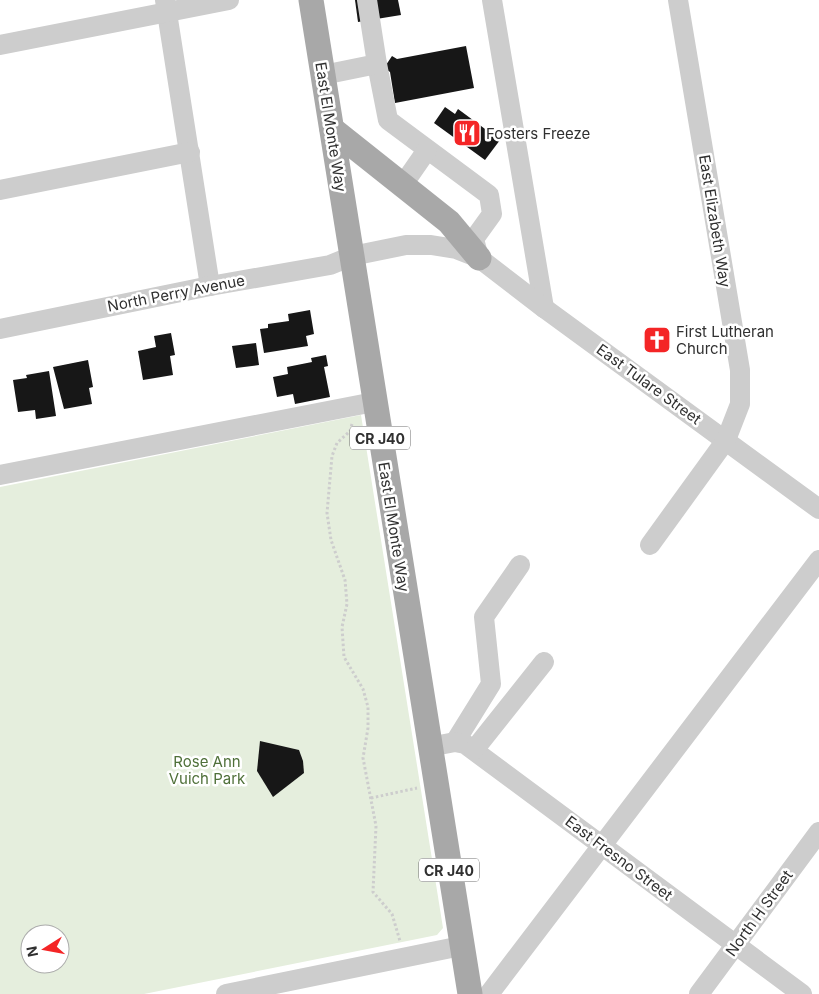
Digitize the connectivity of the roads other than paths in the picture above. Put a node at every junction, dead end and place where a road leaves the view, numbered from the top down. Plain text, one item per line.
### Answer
1 (229, 0) edge
2 (311, 0) edge
3 (366, 0) edge
4 (492, 0) edge
5 (678, 0) edge
6 (166, 6) edge
7 (0, 45) edge
8 (377, 64) junction
9 (323, 74) junction
10 (332, 129) junction
11 (427, 150) junction
12 (190, 152) junction
13 (402, 186) junction
14 (0, 190) edge
15 (352, 256) junction
16 (479, 258) junction
17 (210, 286) junction
18 (544, 308) junction
19 (0, 329) edge
20 (363, 404) junction
21 (726, 440) junction
22 (0, 475) edge
23 (819, 509) edge
24 (650, 545) dead end
25 (819, 560) edge
26 (520, 565) dead end
27 (544, 662) dead end
28 (455, 742) junction
29 (430, 747) junction
30 (474, 750) junction
31 (819, 832) edge
32 (602, 846) junction
33 (736, 945) junction
34 (462, 946) junction
35 (226, 994) edge
36 (470, 994) edge
37 (489, 994) edge
38 (699, 994) edge
39 (802, 994) edge

1 - 6 street
2 - 9 main road, East El Monte Way / CR J40
3 - 8 street
4 - 18 street
5 - 21 street, East Elizabeth Way
6 - 7 street
6 - 12 street
8 - 9 street
8 - 11 street
9 - 10 main road, East El Monte Way / CR J40
10 - 13 main road
10 - 15 main road, East El Monte Way / CR J40
11 - 13 street
11 - 16 street
12 - 14 street
12 - 17 street
13 - 16 main road
15 - 16 street, North Perry Avenue
15 - 17 street, North Perry Avenue
15 - 20 main road, East El Monte Way / CR J40
16 - 18 street, East Tulare Street
17 - 19 street, North Perry Avenue
18 - 21 street, East Tulare Street
20 - 22 street
20 - 29 main road, East El Monte Way / CR J40
21 - 23 street, East Tulare Street
21 - 24 street, East Elizabeth Way
25 - 32 street
26 - 28 street
27 - 30 street
28 - 29 street
28 - 30 street, East Fresno Street
29 - 34 main road, East El Monte Way / CR J40
30 - 32 street, East Fresno Street
31 - 33 street, North H Street
32 - 33 street, East Fresno Street
32 - 37 street
33 - 38 street, North H Street
33 - 39 street, East Fresno Street
34 - 35 street
34 - 36 main road, East El Monte Way / CR J40

